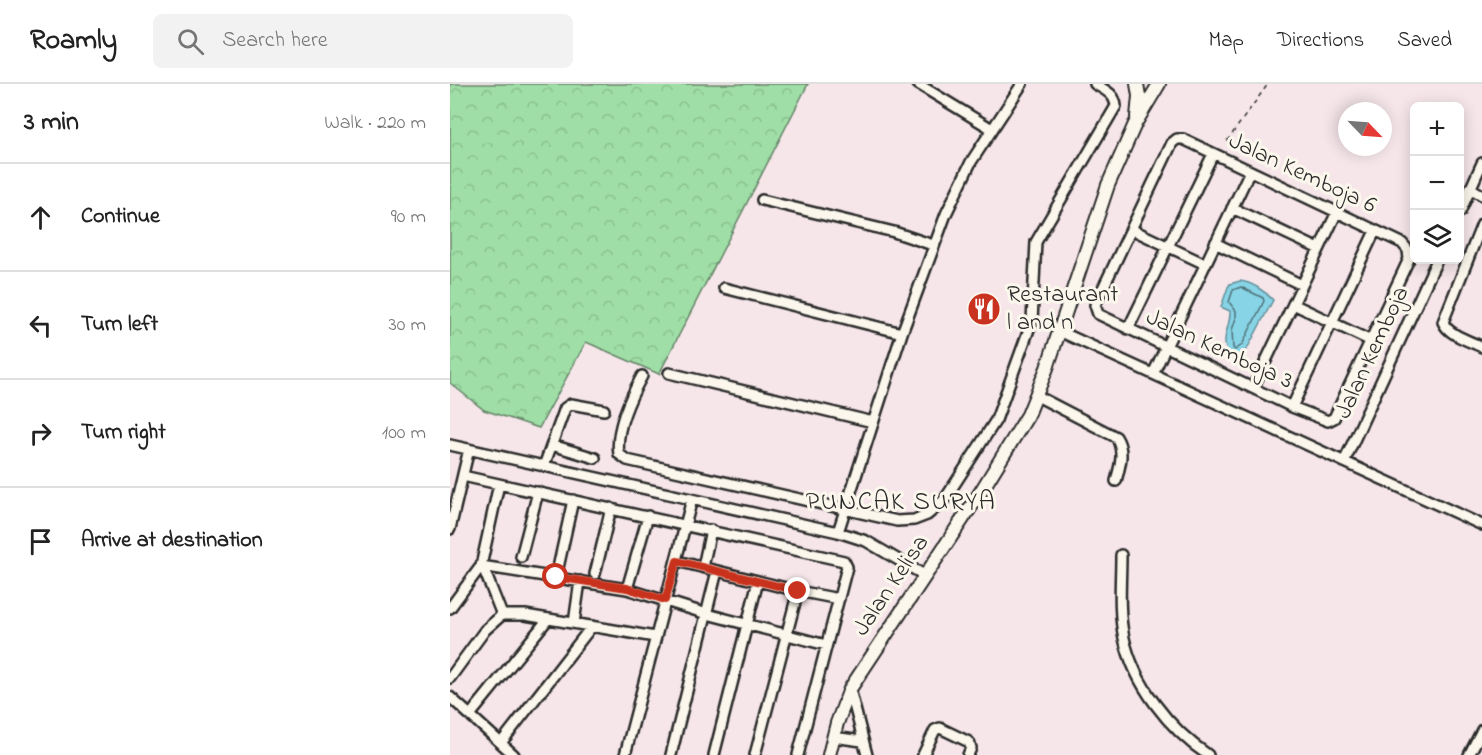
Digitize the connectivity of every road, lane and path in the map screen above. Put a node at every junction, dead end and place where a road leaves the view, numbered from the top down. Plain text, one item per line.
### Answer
1 (918, 84) edge
2 (1022, 84) edge
3 (1095, 84) edge
4 (1137, 84) edge
5 (1268, 84) edge
6 (1154, 86) edge
7 (1135, 124) junction
8 (992, 129) junction
9 (1227, 141) dead end
10 (1213, 154) junction
11 (1482, 163) edge
12 (1250, 171) junction
13 (1470, 188) junction
14 (1482, 195) edge
15 (762, 200) dead end
16 (1232, 208) junction
17 (1461, 210) edge
18 (1337, 212) junction
19 (1482, 224) edge
20 (1131, 229) junction
21 (1375, 231) junction
22 (1215, 243) junction
23 (933, 245) junction
24 (1168, 247) junction
25 (1319, 249) junction
26 (1205, 264) junction
27 (1435, 264) edge
28 (1302, 285) junction
29 (724, 288) dead end
30 (1293, 304) junction
31 (1331, 323) junction
32 (1128, 329) junction
33 (1059, 331) junction
34 (902, 333) junction
35 (1371, 341) junction
36 (1166, 346) junction
37 (1482, 347) edge
38 (669, 373) dead end
39 (1153, 374) junction
40 (642, 375) dead end
41 (1253, 388) junction
42 (1037, 396) junction
43 (1292, 406) junction
44 (604, 410) dead end
45 (873, 422) junction
46 (450, 445) edge
47 (552, 445) junction
48 (469, 449) junction
49 (595, 458) dead end
50 (1344, 462) junction
51 (544, 466) junction
52 (463, 476) junction
53 (1116, 481) dead end
54 (499, 484) junction
55 (538, 492) junction
56 (692, 499) junction
57 (573, 500) junction
58 (611, 508) junction
59 (845, 509) junction
60 (648, 516) junction
61 (685, 524) junction
62 (1482, 525) edge
63 (450, 529) edge
64 (711, 530) junction
65 (838, 532) junction
66 (1121, 555) dead end
67 (522, 557) dead end
68 (677, 561) junction
69 (482, 567) junction
70 (702, 567) junction
71 (717, 571) junction
72 (595, 574) dead end
73 (924, 575) junction
74 (556, 577) junction
75 (580, 581) junction
76 (758, 581) junction
77 (627, 588) junction
78 (798, 591) junction
79 (839, 598) junction
80 (665, 600) junction
81 (450, 608) edge
82 (707, 614) junction
83 (502, 615) junction
84 (548, 618) junction
85 (574, 623) junction
86 (747, 625) junction
87 (592, 626) junction
88 (786, 634) junction
89 (654, 637) junction
90 (826, 645) junction
91 (450, 678) edge
92 (850, 688) junction
93 (450, 697) edge
94 (471, 714) junction
95 (1482, 730) edge
96 (833, 736) junction
97 (862, 741) junction
98 (501, 743) junction
99 (514, 755) edge
100 (625, 755) edge
101 (671, 755) edge
102 (714, 755) edge
103 (755, 755) edge
104 (798, 755) edge
105 (829, 755) edge
106 (867, 755) edge
107 (923, 755) edge
108 (968, 755) edge
109 (1208, 755) edge
110 (1469, 755) edge

1 - 8 street
2 - 8 street
3 - 59 street
4 - 7 main road
5 - 9 path
6 - 7 main road, Jalan Kelisa
7 - 33 main road, Jalan Kelisa
8 - 23 street
10 - 12 street, Jalan Kemboja 6
10 - 20 street, Jalan Kemboja 6
10 - 24 street
11 - 13 street
12 - 16 street
12 - 18 street, Jalan Kemboja 6
13 - 14 street
13 - 17 street
15 - 23 street
16 - 22 street
16 - 25 street
18 - 21 street, Jalan Kemboja 6
18 - 25 street
19 - 37 street
20 - 24 street
20 - 32 street, Jalan Kemboja 3
21 - 31 street
21 - 35 street, Jalan Kemboja 6
22 - 26 street
22 - 28 street
23 - 34 street
24 - 26 street
24 - 32 street
25 - 28 street
26 - 36 street
27 - 50 street, Jalan Kemboja
28 - 30 street
29 - 34 street
30 - 31 street
30 - 41 street
31 - 35 street
31 - 43 street
32 - 36 street, Jalan Kemboja 3
33 - 39 street
33 - 42 main road, Jalan Kelisa
34 - 45 street
35 - 43 street, Jalan Kemboja 3
36 - 39 street
36 - 41 street, Jalan Kemboja 3
38 - 45 street
39 - 50 street
40 - 59 street
41 - 43 street, Jalan Kemboja 3
42 - 53 street
42 - 73 main road, Jalan Kelisa
44 - 47 street
45 - 59 street
46 - 48 street
47 - 49 street
47 - 51 street
48 - 51 street
48 - 52 street
50 - 62 street
51 - 56 street
52 - 54 street
52 - 63 street
54 - 55 street
54 - 69 street
55 - 57 street
55 - 67 street
56 - 61 street
56 - 65 street
57 - 58 street
57 - 74 street
58 - 60 street
58 - 72 street
59 - 65 street
60 - 61 street
60 - 77 street
61 - 64 street
61 - 68 street
64 - 70 street
64 - 79 street
65 - 73 street
66 - 109 street
68 - 70 street
68 - 80 street
69 - 74 street
69 - 81 street
69 - 83 street
70 - 71 street
71 - 76 street
71 - 82 street
73 - 92 main road, Jalan Kelisa
74 - 75 street
75 - 77 street
75 - 85 street
76 - 78 street
76 - 86 street
77 - 80 street
78 - 79 street
78 - 88 street
79 - 90 street
80 - 82 street
80 - 89 street
82 - 86 street
82 - 101 street
83 - 84 street
83 - 91 street
84 - 85 street
84 - 94 street
85 - 87 street
86 - 88 street
86 - 102 street
87 - 89 street
87 - 98 street
88 - 90 street
88 - 103 street
89 - 100 street
90 - 104 street
92 - 96 main road, Jalan Kelisa
92 - 97 street
93 - 94 street
94 - 98 street
95 - 110 street
96 - 97 street
96 - 105 main road, Jalan Kelisa
97 - 106 street
98 - 99 street
107 - 108 street

